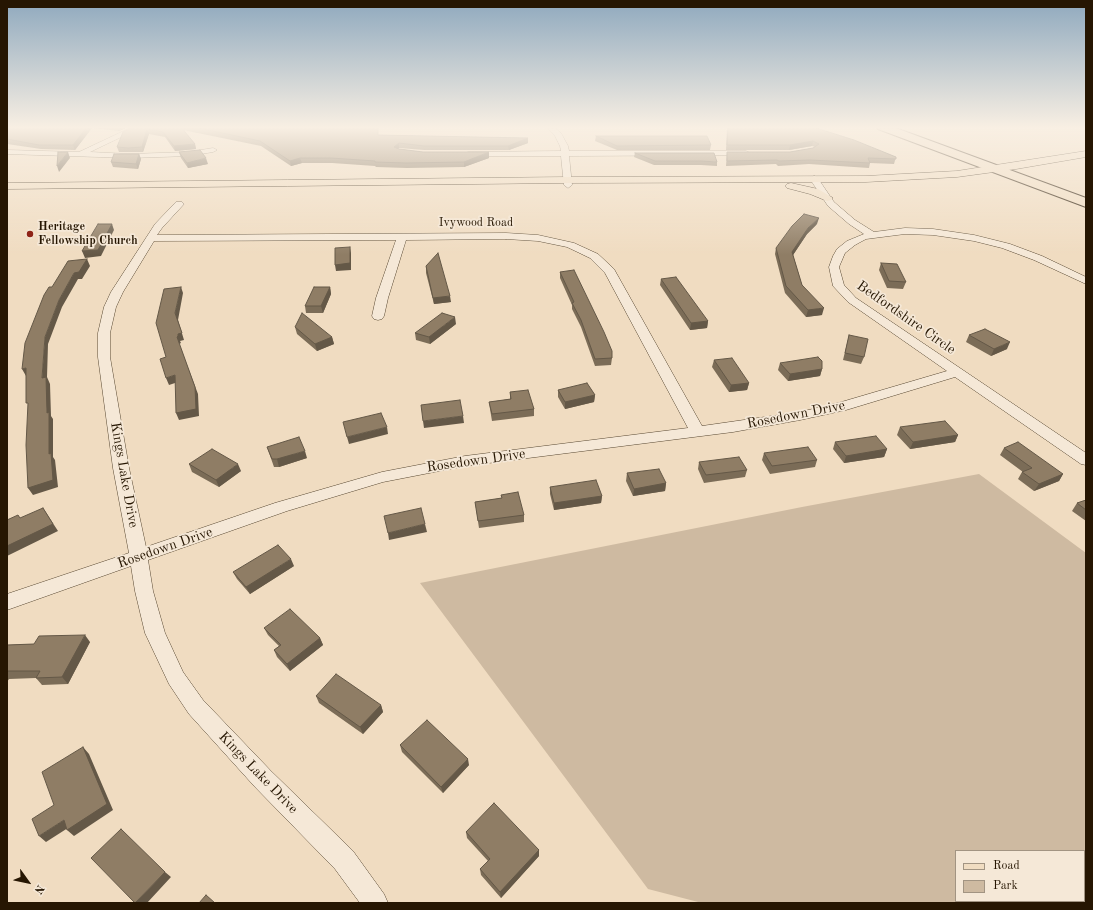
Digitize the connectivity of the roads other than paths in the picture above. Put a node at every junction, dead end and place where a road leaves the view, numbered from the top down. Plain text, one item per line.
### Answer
1 (567, 169) edge
2 (990, 169) edge
3 (999, 169) edge
4 (1009, 169) edge
5 (1020, 169) edge
6 (1047, 169) edge
7 (1013, 171) junction
8 (1032, 172) junction
9 (568, 182) junction
10 (817, 182) junction
11 (7, 186) edge
12 (786, 186) junction
13 (1086, 192) edge
14 (827, 198) junction
15 (1086, 203) edge
16 (179, 204) dead end
17 (872, 235) junction
18 (402, 236) junction
19 (150, 238) junction
20 (1086, 281) edge
21 (378, 316) dead end
22 (957, 372) junction
23 (697, 431) junction
24 (1086, 460) edge
25 (138, 557) junction
26 (7, 602) edge
27 (376, 903) edge

1 - 9 street
2 - 10 main road
3 - 7 highway
4 - 7 highway
5 - 7 main road
6 - 8 main road
7 - 8 highway
7 - 10 main road
7 - 15 highway
8 - 13 highway
9 - 10 main road
9 - 11 main road
9 - 12 main road
10 - 12 main road
10 - 14 street
12 - 14 main road
14 - 17 street
16 - 19 street, Kings Lake Drive
17 - 20 street, Bedfordshire Circle
17 - 22 street, Bedfordshire Circle
18 - 19 street, Ivywood Road
18 - 21 street
18 - 23 street, Ivywood Road
19 - 25 street, Kings Lake Drive
22 - 23 street, Rosedown Drive
22 - 24 street, Bedfordshire Circle
23 - 25 street, Rosedown Drive
25 - 26 street, Rosedown Drive
25 - 27 street, Kings Lake Drive

